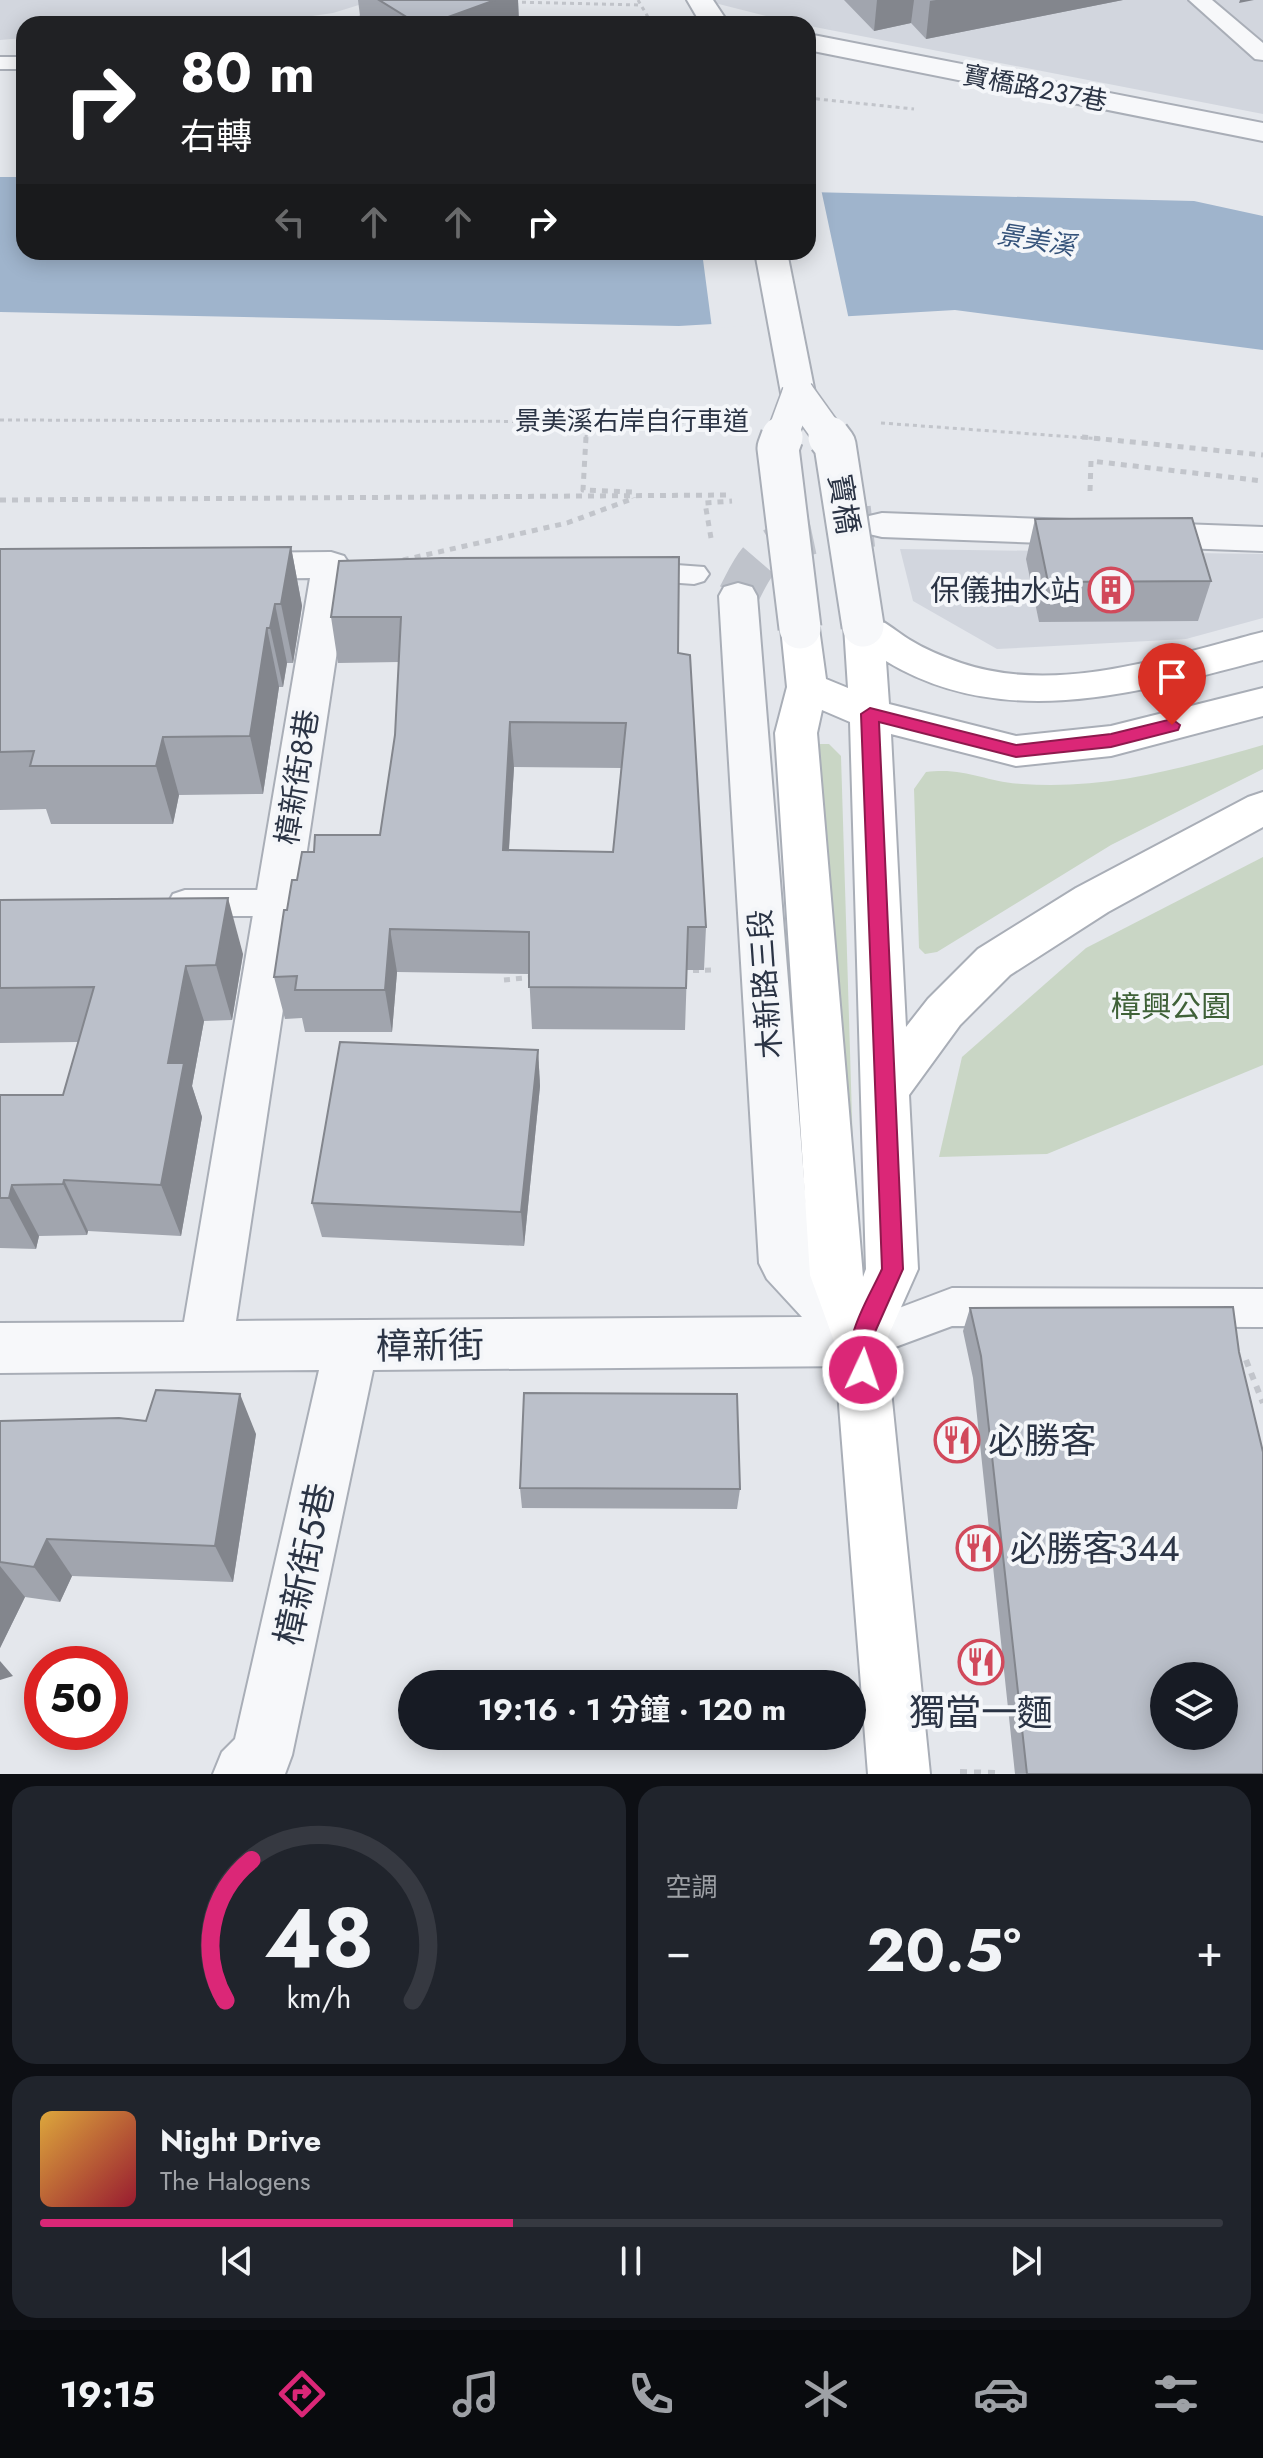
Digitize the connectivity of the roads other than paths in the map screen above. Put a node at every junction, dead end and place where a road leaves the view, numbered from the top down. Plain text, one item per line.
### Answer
1 (1199, 0) edge
2 (816, 44) edge
3 (1263, 54) edge
4 (1256, 130) edge
5 (773, 260) edge
6 (798, 393) junction
7 (882, 525) tunnel mouth
8 (1263, 539) edge
9 (387, 564) edge
10 (331, 565) junction
11 (205, 566) edge
12 (602, 571) edge
13 (694, 574) dead end
14 (738, 596) tunnel mouth
15 (863, 626) junction
16 (800, 628) joint
17 (1263, 646) edge
18 (807, 687) junction
19 (1263, 702) edge
20 (870, 714) junction
21 (1263, 808) edge
22 (154, 903) edge
23 (276, 903) junction
24 (885, 1090) junction
25 (1263, 1308) edge
26 (860, 1341) junction
27 (351, 1346) junction
28 (0, 1348) edge
29 (206, 1348) junction
30 (244, 1774) edge
31 (899, 1774) edge

1 - 3 lane
2 - 4 street, 寶橋路237巷
5 - 6 street, 寶橋
6 - 15 street, 寶橋, bridge
6 - 16 street, 寶橋, bridge
7 - 8 street
9 - 10 lane
10 - 11 street
10 - 23 street, 樟新街8巷
12 - 13 lane
14 - 26 street, 木新路三段
15 - 17 main road
15 - 20 main road, 木新路三段
16 - 18 main road, 木新路三段
18 - 20 main road
18 - 26 main road, 木新路三段
19 - 20 main road
20 - 24 main road, 木新路三段
21 - 24 main road
22 - 23 lane
23 - 29 street, 樟新街8巷
24 - 26 main road, 木新路三段
25 - 26 lane
26 - 27 street, 樟新街
26 - 31 main road, 木新路三段
27 - 29 street, 樟新街
27 - 30 street, 樟新街5巷
28 - 29 street, 樟新街

